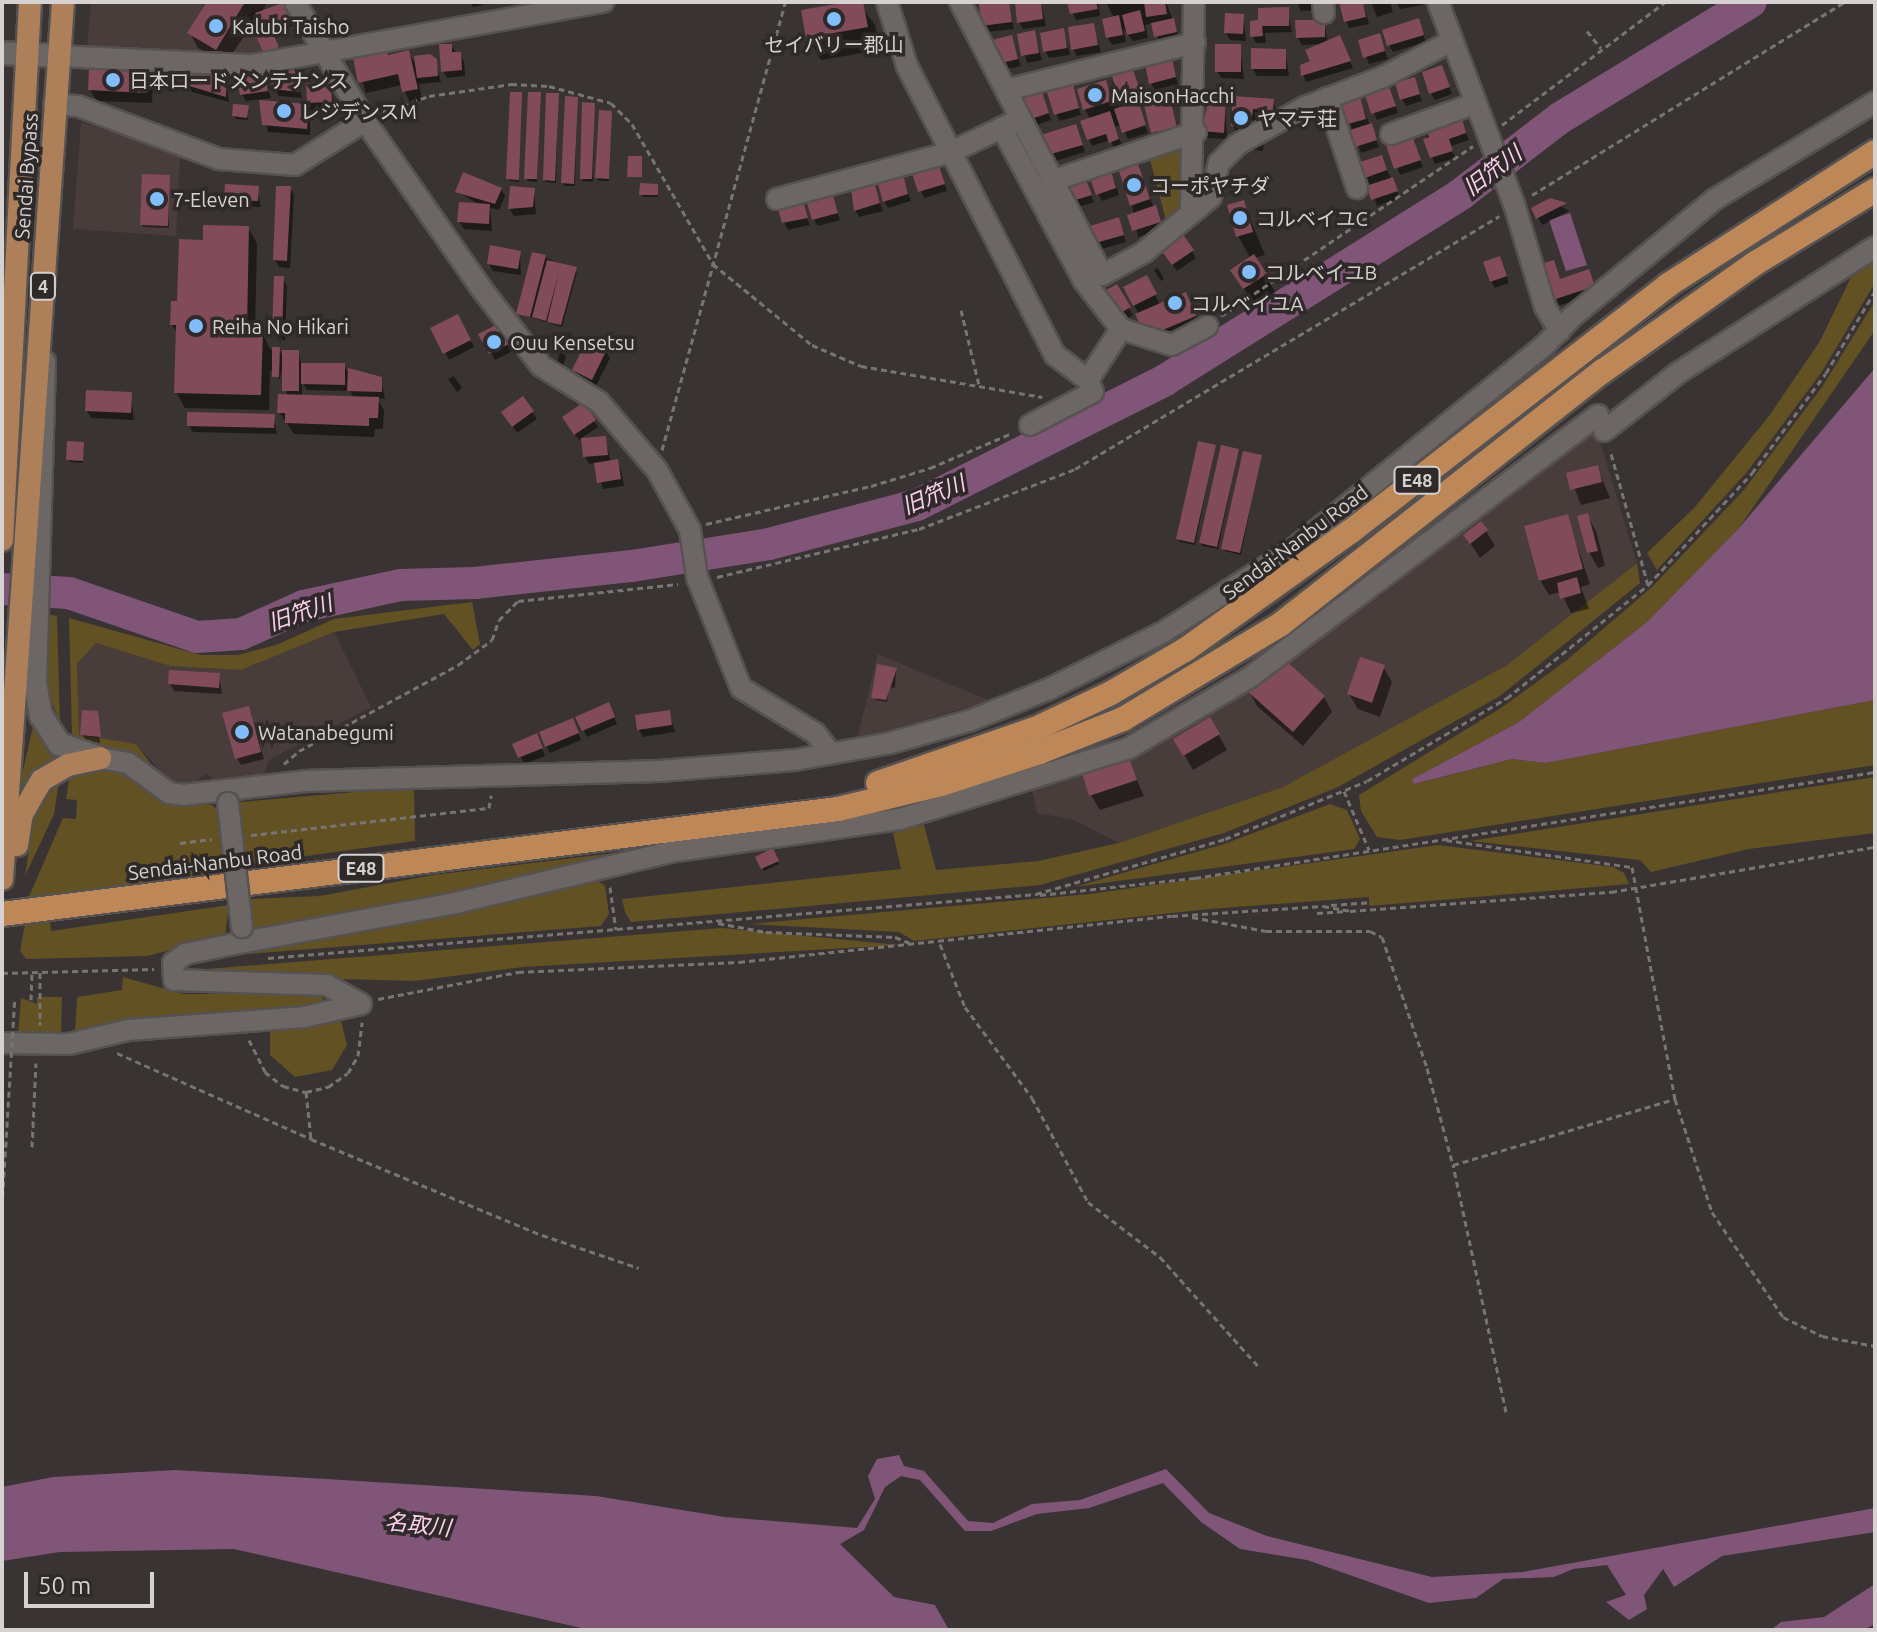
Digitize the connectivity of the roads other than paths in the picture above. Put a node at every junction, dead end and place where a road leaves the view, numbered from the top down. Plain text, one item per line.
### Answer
1 (30, 2) edge
2 (63, 2) edge
3 (295, 2) edge
4 (603, 2) edge
5 (887, 2) edge
6 (960, 2) edge
7 (1194, 2) edge
8 (1438, 2) edge
9 (1450, 42) junction
10 (1195, 43) junction
11 (2, 53) edge
12 (322, 53) junction
13 (26, 54) junction
14 (58, 56) junction
15 (1006, 90) junction
16 (1327, 98) junction
17 (1875, 102) edge
18 (54, 104) junction
19 (1473, 104) junction
20 (365, 121) junction
21 (1005, 127) junction
22 (1196, 132) junction
23 (1391, 134) dead end
24 (954, 151) junction
25 (1875, 152) edge
26 (1052, 181) junction
27 (1357, 188) dead end
28 (1875, 190) edge
29 (777, 199) dead end
30 (1191, 211) junction
31 (8, 241) edge
32 (1875, 247) edge
33 (1207, 326) road end
34 (1560, 331) junction
35 (1118, 334) junction
36 (1090, 376) junction
37 (5, 412) edge
38 (1030, 425) road end
39 (23, 516) edge
40 (2, 540) edge
41 (26, 639) junction
42 (830, 752) junction
43 (100, 758) junction
44 (227, 797) junction
45 (721, 823) junction
46 (2, 877) edge
47 (2, 914) edge
48 (246, 943) junction
49 (2, 1043) edge

1 - 13 highway, Sendai Bypass / 4
2 - 14 highway, Sendai Bypass / 4
3 - 12 street
4 - 12 street
5 - 24 street
6 - 15 street
7 - 10 street
8 - 9 street
9 - 16 street
9 - 19 street
10 - 15 street
10 - 22 street
11 - 13 street
12 - 14 street
12 - 20 street
13 - 14 street
13 - 31 highway, Sendai Bypass / 4
14 - 18 highway, Sendai Bypass / 4
15 - 21 street
16 - 27 street
16 - 30 street
17 - 34 street
18 - 20 street
18 - 39 highway, Sendai Bypass / 4
19 - 23 street
19 - 34 street
20 - 42 street
21 - 24 street
21 - 26 street
21 - 35 street
22 - 26 street
22 - 30 street
24 - 29 street
24 - 36 street
25 - 45 highway, Sendai-Nanbu Road / E48
26 - 30 street
28 - 45 highway, Sendai-Nanbu Road / E48
31 - 37 highway, Sendai Bypass / 4
32 - 48 street
33 - 35 street
34 - 42 street
35 - 36 street
36 - 38 street
37 - 39 highway, Sendai Bypass / 4
39 - 40 highway, Sendai Bypass / 4
39 - 41 highway, Sendai Bypass / 4
41 - 43 street
41 - 46 highway, Sendai Bypass / 4
42 - 44 street
43 - 44 street
43 - 46 highway
44 - 48 street, bridge
45 - 47 highway, Sendai-Nanbu Road / E48
48 - 49 street

